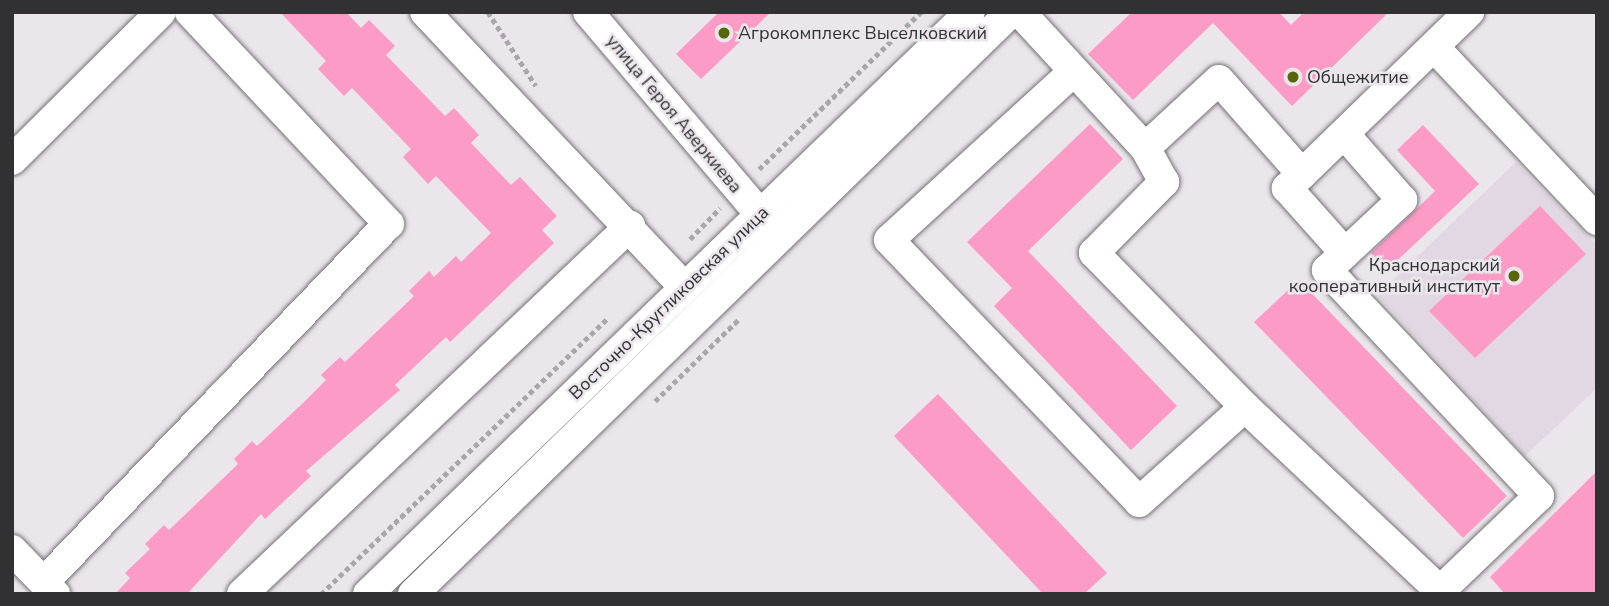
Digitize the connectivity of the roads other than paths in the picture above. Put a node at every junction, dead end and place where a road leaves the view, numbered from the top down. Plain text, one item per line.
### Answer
1 (161, 12) edge
2 (190, 12) edge
3 (425, 12) edge
4 (970, 12) edge
5 (1011, 12) edge
6 (1020, 12) edge
7 (1469, 12) edge
8 (604, 18) edge
9 (1434, 47) junction
10 (1073, 72) junction
11 (1345, 135) junction
12 (1145, 148) junction
13 (12, 160) edge
14 (1302, 174) junction
15 (759, 215) junction
16 (1597, 220) edge
17 (630, 226) junction
18 (780, 237) junction
19 (1345, 253) junction
20 (674, 277) junction
21 (1245, 407) junction
22 (12, 550) edge
23 (49, 588) edge
24 (242, 594) edge
25 (368, 594) edge
26 (413, 594) edge

1 - 13 street
2 - 23 street
3 - 17 street
4 - 15 street, Восточно-Кругликовская улица
5 - 18 street, Восточно-Кругликовская улица
6 - 10 street
7 - 9 street
8 - 15 street, улица Героя Аверкиева
9 - 11 street
9 - 16 street
10 - 12 street
10 - 21 street
11 - 14 street
11 - 19 street
12 - 14 street
12 - 21 street
14 - 19 street
15 - 18 street, улица Героя Аверкиева
15 - 20 street, Восточно-Кругликовская улица
17 - 20 street
17 - 24 street
18 - 26 street, Восточно-Кругликовская улица
19 - 21 street
20 - 25 street, Восточно-Кругликовская улица
22 - 23 street

